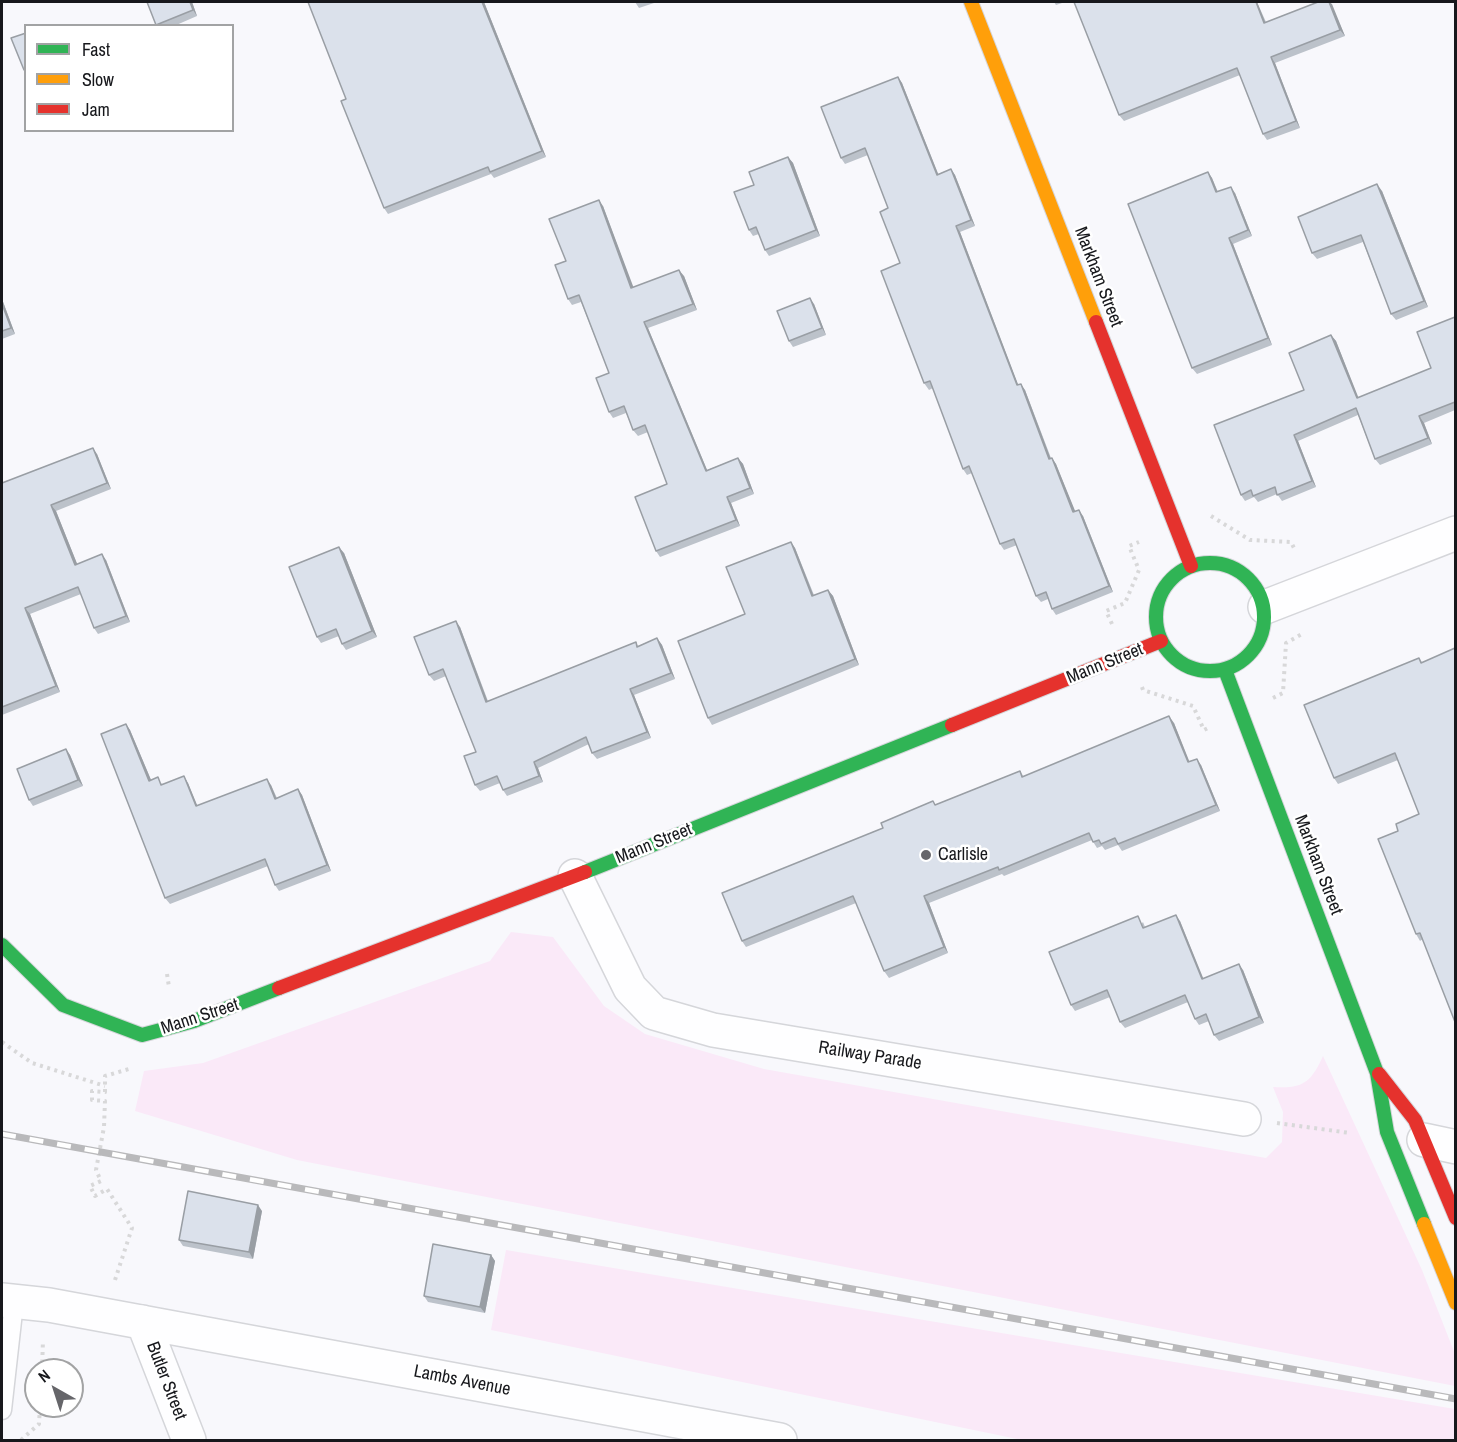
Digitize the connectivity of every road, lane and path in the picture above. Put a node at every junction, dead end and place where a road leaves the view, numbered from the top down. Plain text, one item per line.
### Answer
1 (971, 2) edge
2 (1208, 514) dead end
3 (1455, 533) edge
4 (1139, 542) dead end
5 (1295, 550) dead end
6 (1191, 566) junction
7 (1264, 607) junction
8 (1110, 620) dead end
9 (1304, 633) dead end
10 (1161, 641) junction
11 (1226, 670) junction
12 (1140, 684) dead end
13 (1273, 698) dead end
14 (1214, 726) dead end
15 (575, 876) junction
16 (2, 945) edge
17 (167, 974) dead end
18 (169, 987) dead end
19 (2, 1042) edge
20 (1377, 1073) junction
21 (1244, 1119) dead end
22 (1280, 1124) dead end
23 (1360, 1134) dead end
24 (1424, 1140) junction
25 (1455, 1147) edge
26 (1455, 1218) edge
27 (107, 1279) dead end
28 (8, 1301) edge
29 (1455, 1303) edge
30 (143, 1322) junction
31 (44, 1336) dead end
32 (43, 1358) edge
33 (2, 1410) edge
34 (39, 1418) edge
35 (21, 1440) edge
36 (189, 1440) edge
37 (780, 1440) edge

1 - 6 street, Markham Street
2 - 5 path
3 - 7 street
4 - 8 path
6 - 7 street
6 - 10 street
7 - 11 street
9 - 13 path
10 - 11 street
10 - 15 street, Mann Street
11 - 20 street, Markham Street
12 - 14 path
15 - 16 street, Mann Street
15 - 21 street, Railway Parade
17 - 18 path
19 - 27 path
20 - 24 street, Markham Street
20 - 29 street, Markham Street
22 - 23 path
24 - 25 street
24 - 26 street, Markham Street
28 - 30 street
28 - 33 lane
30 - 36 street, Butler Street
30 - 37 street, Lambs Avenue
31 - 32 path
34 - 35 path

